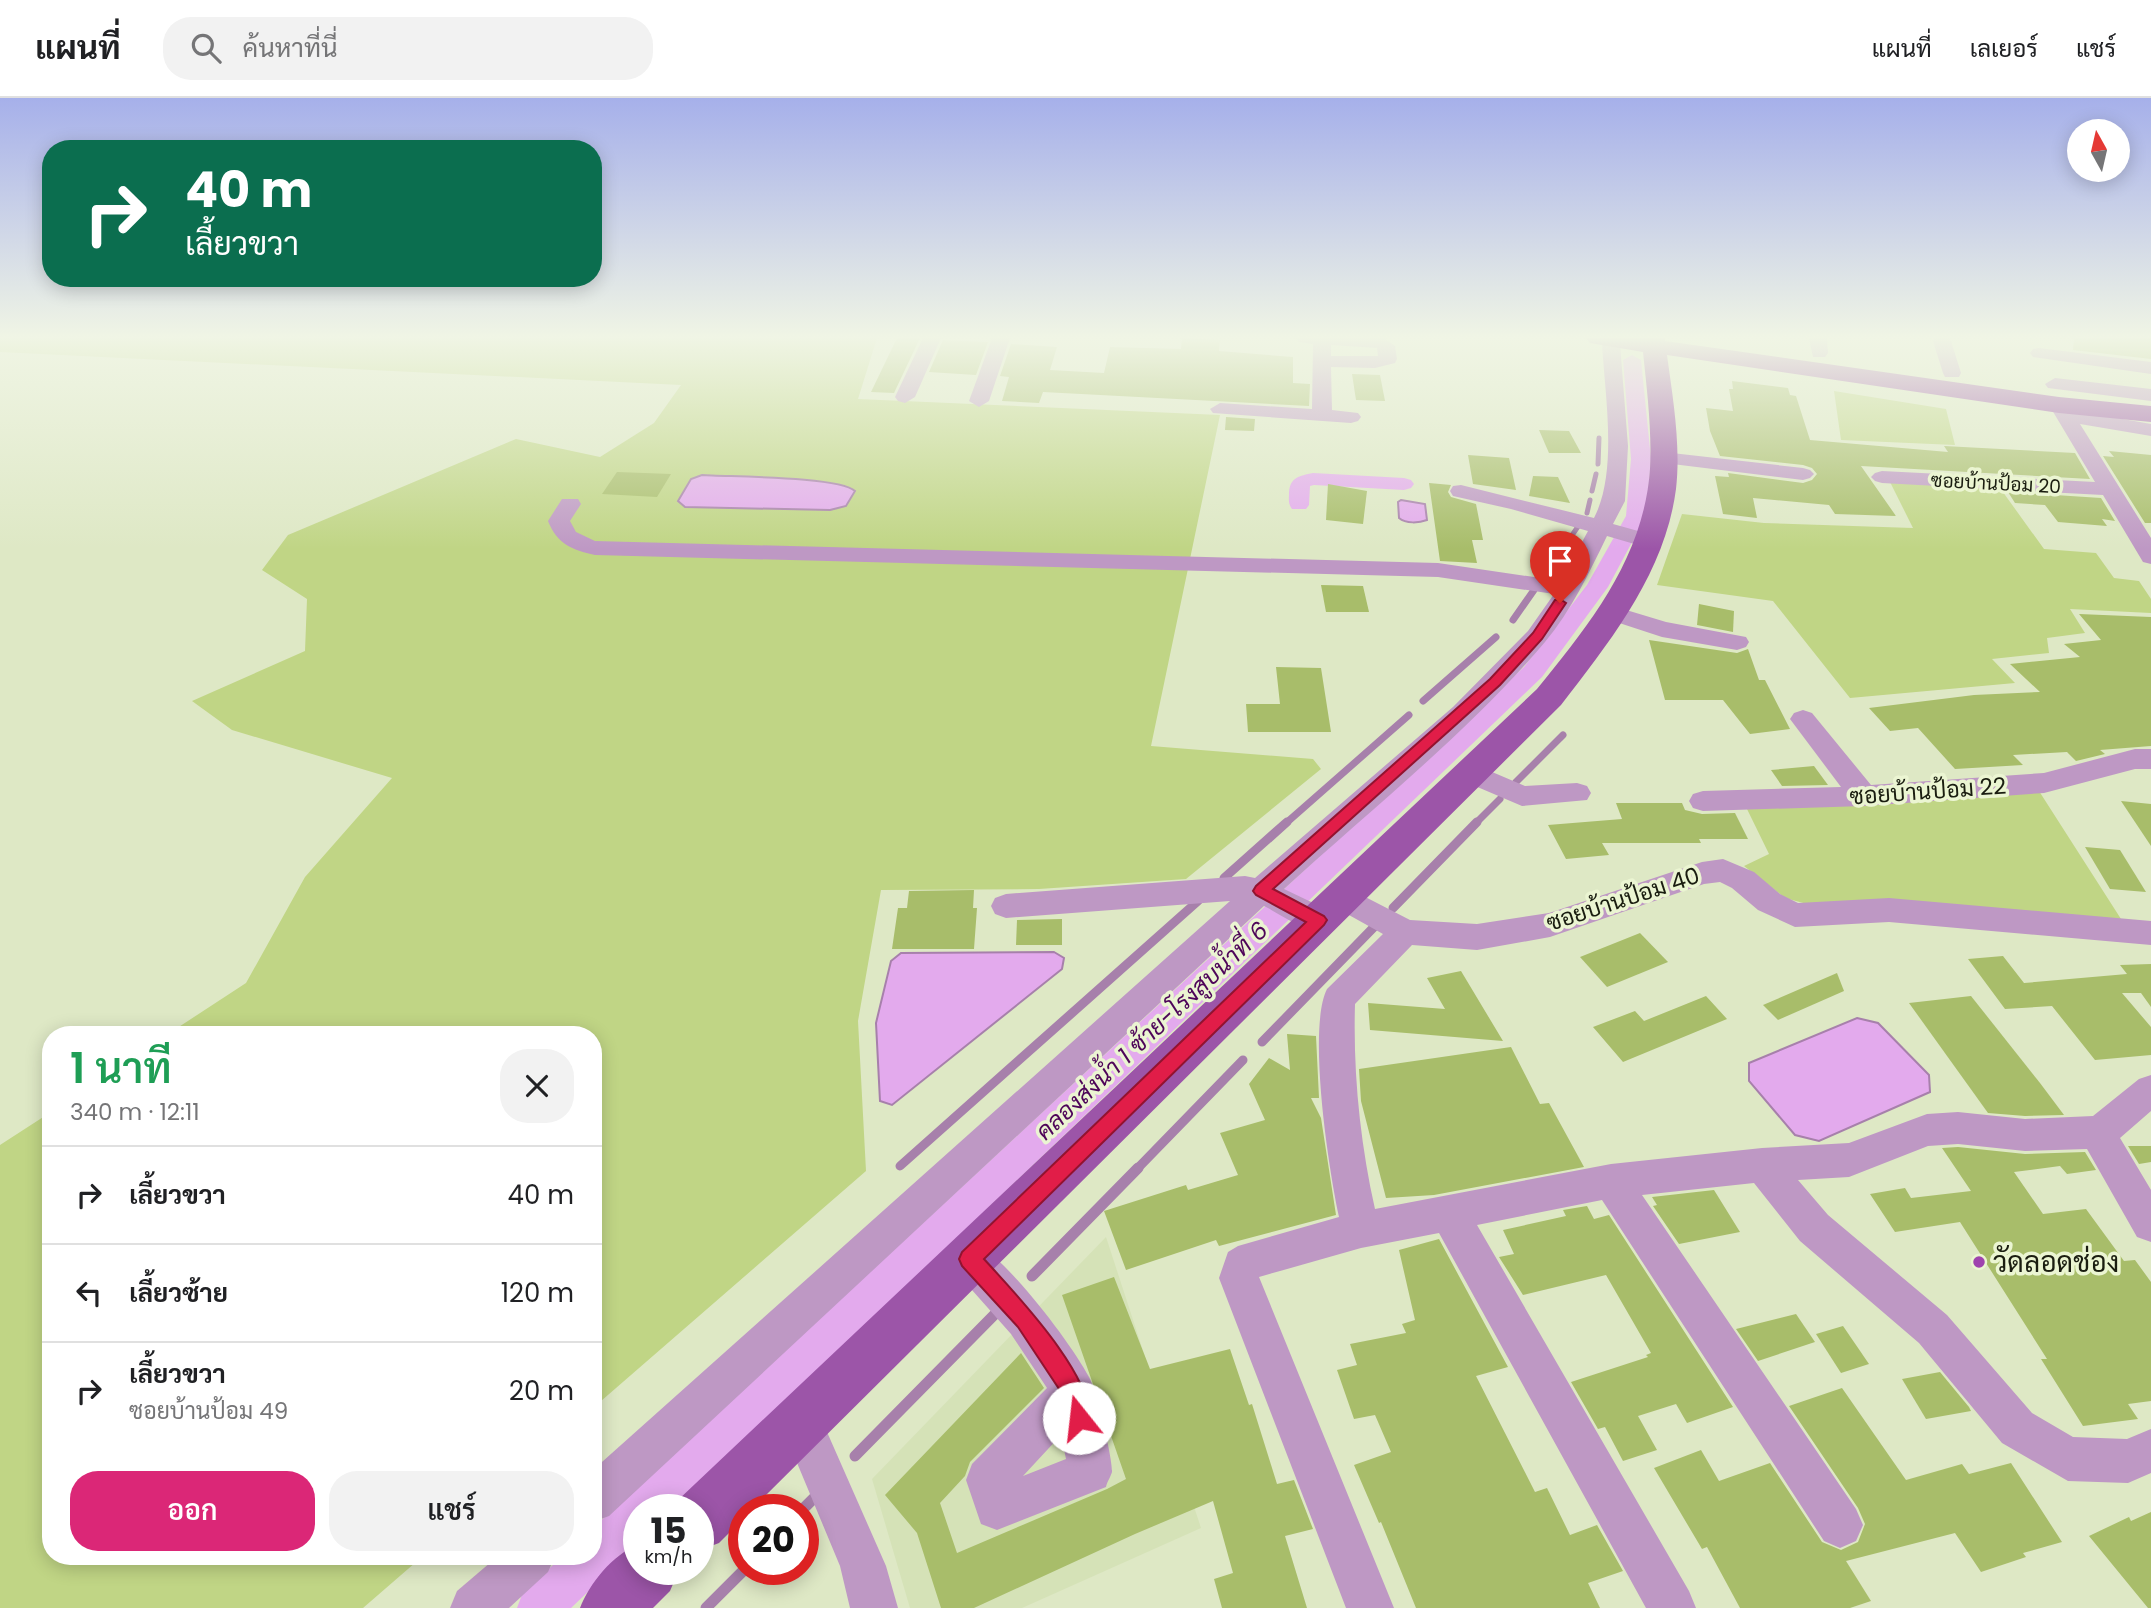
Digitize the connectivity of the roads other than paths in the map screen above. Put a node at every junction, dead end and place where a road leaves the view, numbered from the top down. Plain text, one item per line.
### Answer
1 (1322, 408) edge
2 (1612, 408) edge
3 (1659, 408) edge
4 (2065, 408) edge
5 (2089, 408) edge
6 (2119, 408) edge
7 (1220, 409) dead end
8 (2151, 414) edge
9 (1322, 415) junction
10 (1351, 417) dead end
11 (2151, 430) edge
12 (1663, 458) junction
13 (1803, 474) dead end
14 (1882, 478) dead end
15 (1461, 491) dead end
16 (2116, 498) junction
17 (570, 504) dead end
18 (2151, 511) edge
19 (1629, 519) junction
20 (2151, 557) edge
21 (1569, 589) junction
22 (1613, 613) junction
23 (1737, 642) dead end
24 (1803, 719) dead end
25 (2151, 759) edge
26 (1471, 773) junction
27 (1577, 793) dead end
28 (1864, 796) junction
29 (1703, 801) dead end
30 (1299, 903) junction
31 (1006, 906) dead end
32 (1405, 932) junction
33 (2151, 933) edge
34 (2151, 1090) edge
35 (2099, 1132) junction
36 (1762, 1165) junction
37 (1611, 1181) junction
38 (1449, 1213) junction
39 (2151, 1224) edge
40 (1361, 1230) junction
41 (970, 1259) junction
42 (1074, 1391) dead end
43 (801, 1422) junction
44 (2151, 1451) edge
45 (602, 1492) edge
46 (714, 1506) edge
47 (1840, 1525) dead end
48 (522, 1565) edge
49 (634, 1585) edge
50 (474, 1608) edge
51 (610, 1608) edge
52 (874, 1608) edge
53 (1370, 1608) edge
54 (1672, 1608) edge

1 - 9 street
2 - 19 street
3 - 12 main road
4 - 16 street
5 - 11 street
6 - 8 main road
7 - 9 street
9 - 10 street
12 - 13 street
12 - 19 main road
14 - 16 street, ซอยบ้านป้อม 20
15 - 19 street
16 - 18 street, ซอยบ้านป้อม 20
16 - 20 street
17 - 21 street
19 - 21 street
19 - 22 main road
21 - 30 street
22 - 23 street
22 - 26 main road
24 - 28 street
25 - 28 street, ซอยบ้านป้อม 22
26 - 27 street
26 - 30 main road
28 - 29 street, ซอยบ้านป้อม 22
30 - 31 street
30 - 32 street, ซอยบ้านป้อม 40
30 - 41 main road
30 - 45 street
32 - 33 street, ซอยบ้านป้อม 40
32 - 40 street
34 - 35 street
35 - 36 street
35 - 39 street
36 - 37 street
36 - 44 street
37 - 38 street
37 - 47 street
38 - 40 street
38 - 54 street
40 - 53 street
41 - 42 street
41 - 43 main road
43 - 46 main road
43 - 52 street
48 - 50 street
49 - 51 main road

